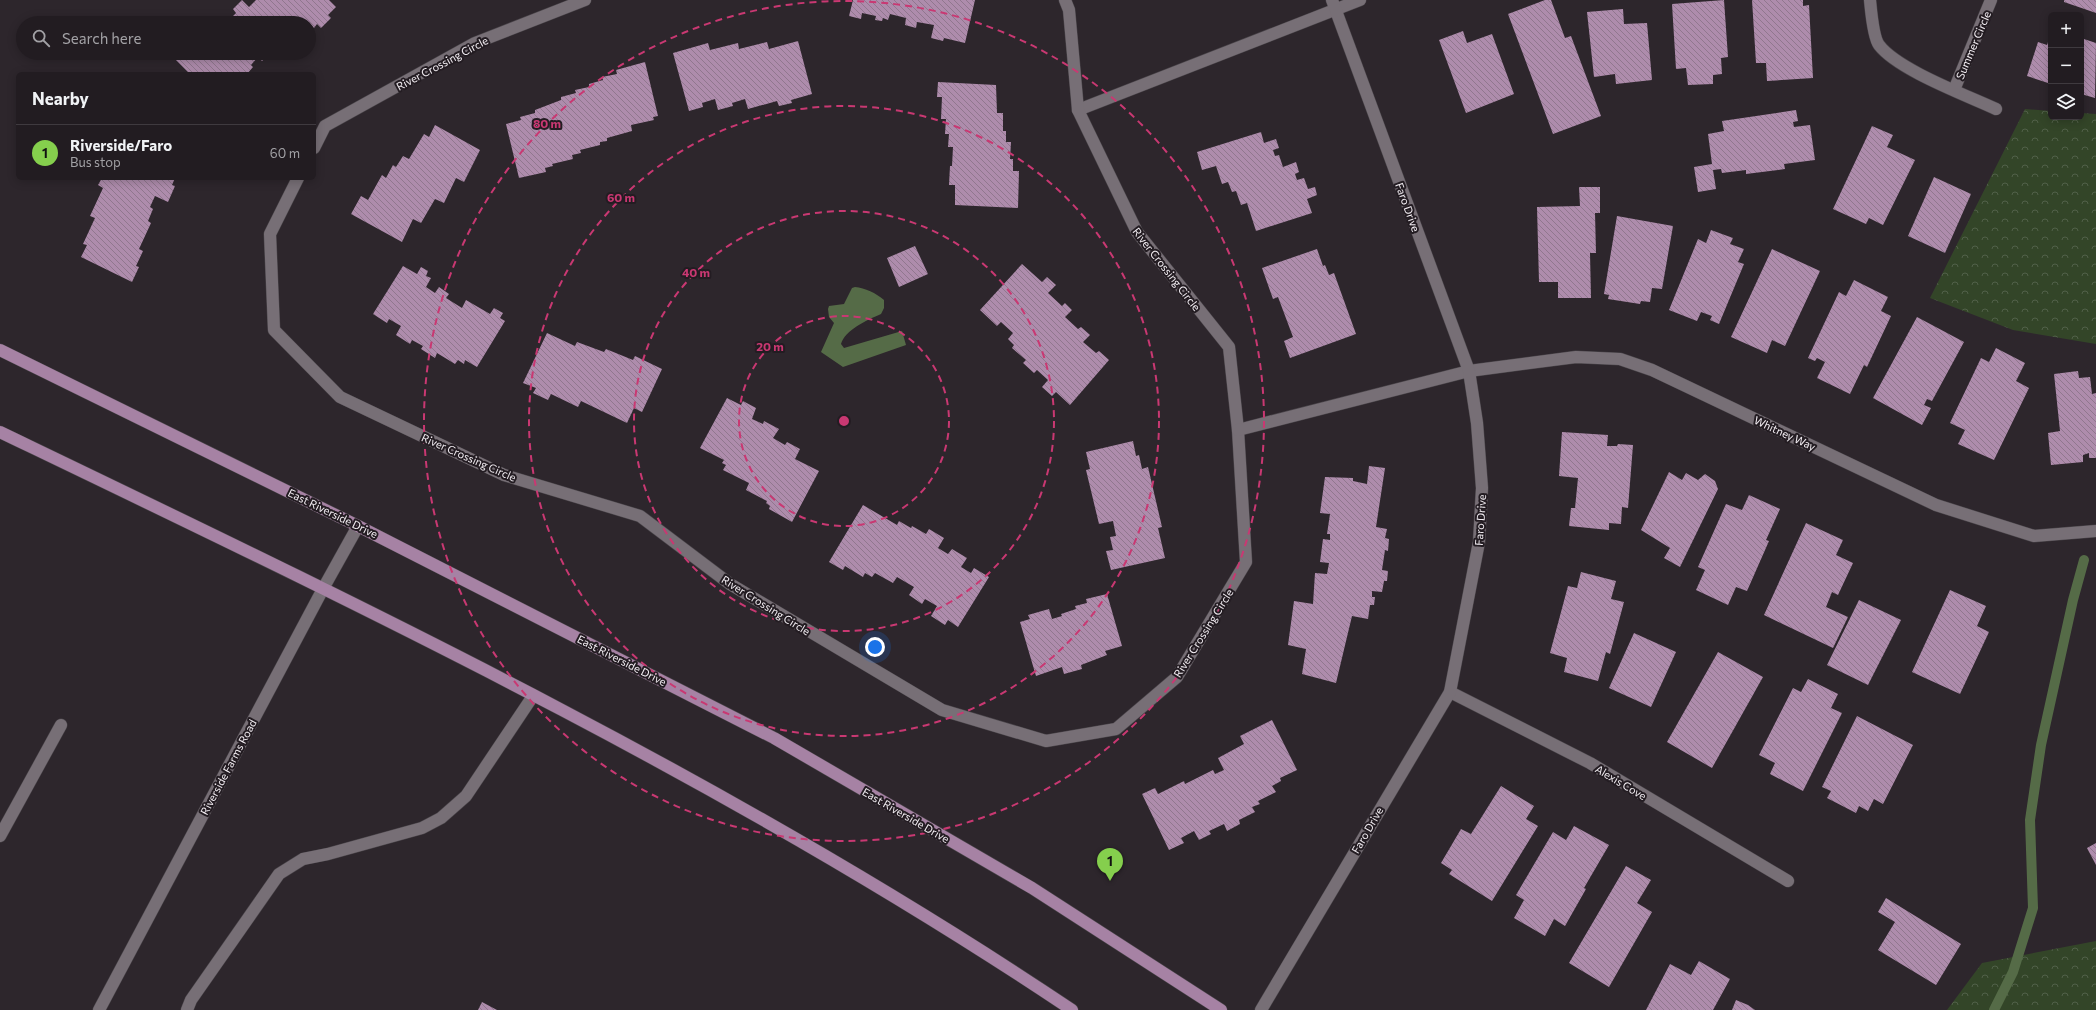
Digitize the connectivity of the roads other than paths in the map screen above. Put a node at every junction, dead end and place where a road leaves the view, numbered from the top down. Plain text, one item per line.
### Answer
1 (585, 0) edge
2 (1065, 0) edge
3 (1360, 0) edge
4 (1870, 0) edge
5 (1991, 0) edge
6 (1334, 5) edge
7 (1954, 90) junction
8 (1996, 109) dead end
9 (1078, 110) junction
10 (316, 144) edge
11 (297, 180) edge
12 (0, 350) edge
13 (1469, 372) junction
14 (1238, 430) junction
15 (0, 432) edge
16 (358, 526) junction
17 (2096, 531) edge
18 (324, 587) junction
19 (1450, 692) junction
20 (533, 696) junction
21 (61, 725) dead end
22 (0, 836) edge
23 (1788, 881) dead end
24 (98, 1010) edge
25 (187, 1010) edge
26 (1072, 1010) edge
27 (1221, 1010) edge
28 (1261, 1010) edge

1 - 10 street, River Crossing Circle
2 - 9 street, River Crossing Circle
3 - 6 street
4 - 7 street, Summer Circle
5 - 7 street, Summer Circle
6 - 9 street
6 - 13 street, Faro Drive
7 - 8 street, Summer Circle
9 - 14 street, River Crossing Circle
11 - 14 street, River Crossing Circle
12 - 16 main road, East Riverside Drive
13 - 14 street
13 - 17 street, Whitney Way
13 - 19 street, Faro Drive
15 - 18 main road
16 - 18 street, Riverside Farms Road
16 - 27 main road, East Riverside Drive
18 - 20 main road
18 - 24 street, Riverside Farms Road
19 - 23 street, Alexis Cove
19 - 28 street, Faro Drive
20 - 25 street
20 - 26 main road
21 - 22 street

